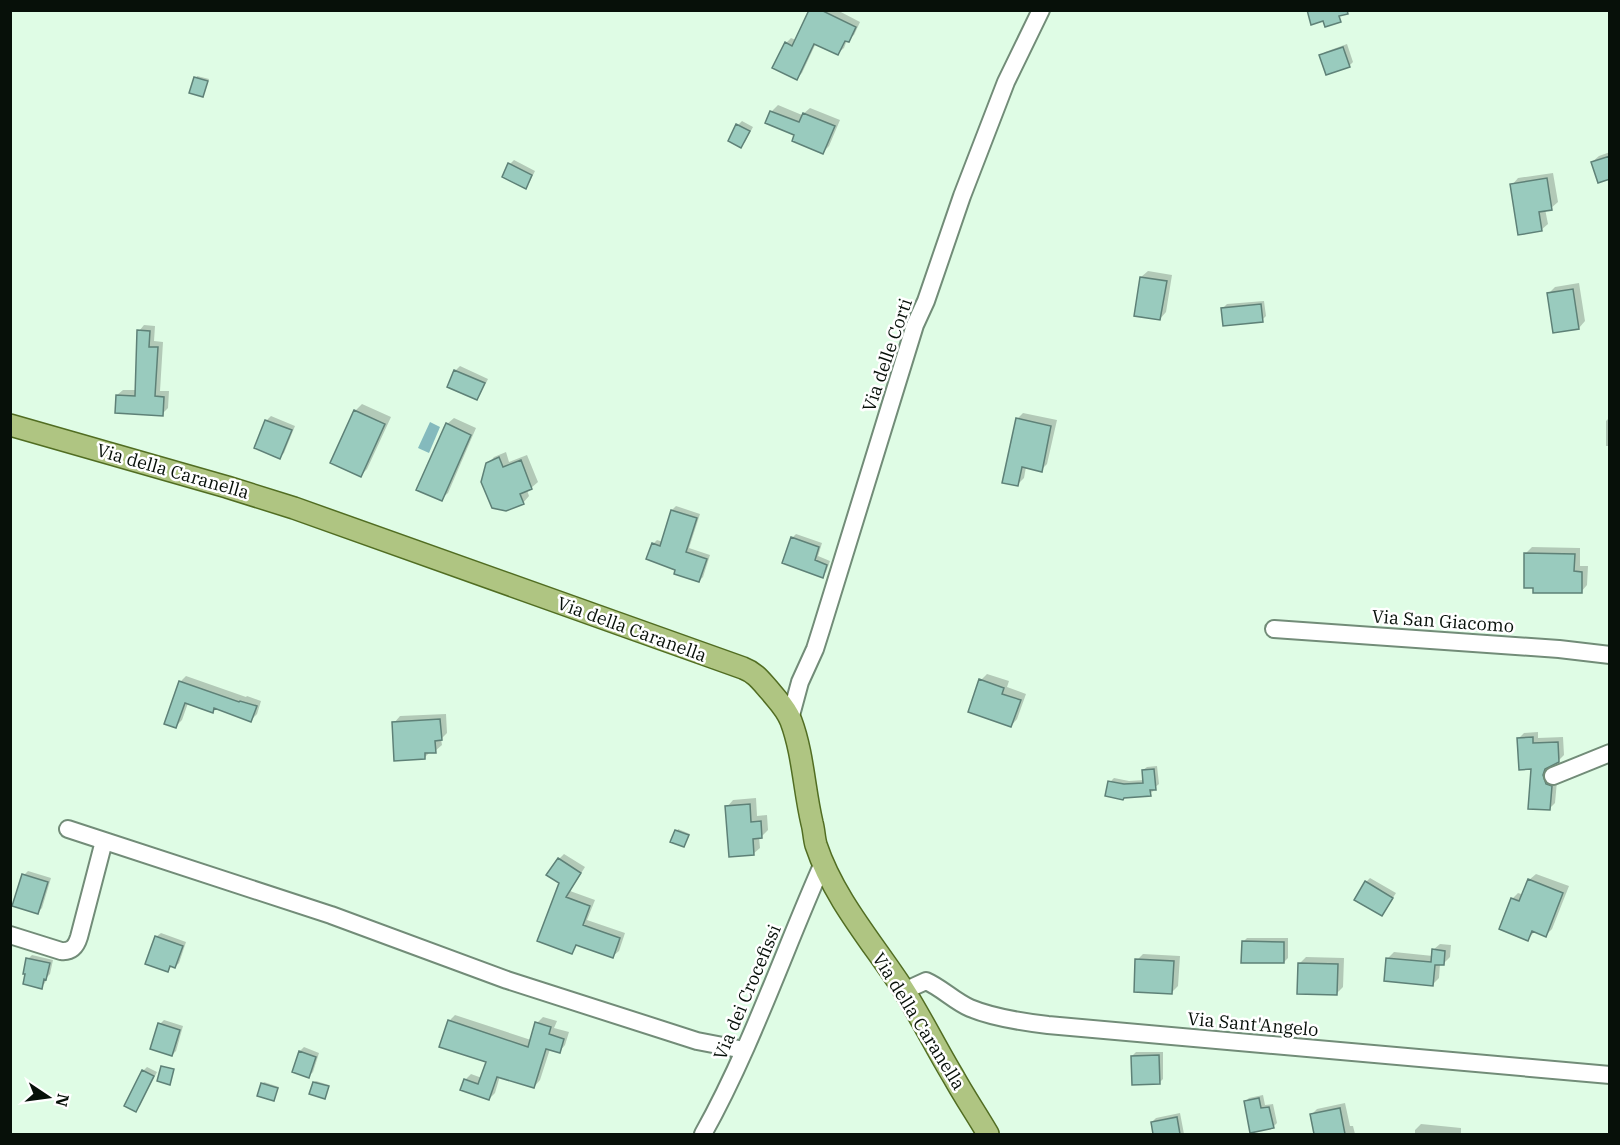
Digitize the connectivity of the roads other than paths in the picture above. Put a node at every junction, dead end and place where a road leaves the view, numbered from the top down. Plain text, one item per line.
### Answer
1 (1041, 10) edge
2 (10, 424) edge
3 (1274, 629) dead end
4 (1610, 655) edge
5 (790, 719) junction
6 (1610, 753) edge
7 (1553, 776) dead end
8 (68, 829) dead end
9 (104, 841) junction
10 (823, 863) junction
11 (10, 935) edge
12 (904, 990) junction
13 (744, 1050) junction
14 (1610, 1075) edge
15 (703, 1134) edge
16 (988, 1134) edge

1 - 5 street, Via delle Corti
2 - 5 main road, Via della Caranella
3 - 4 street, Via San Giacomo
5 - 10 main road, Via della Caranella
6 - 7 street
8 - 9 street
9 - 11 street
9 - 13 street
10 - 12 main road, Via della Caranella
10 - 13 street, Via dei Crocefissi
12 - 14 street, Via Sant'Angelo
12 - 16 main road, Via della Caranella
13 - 15 street, Via dei Crocefissi

